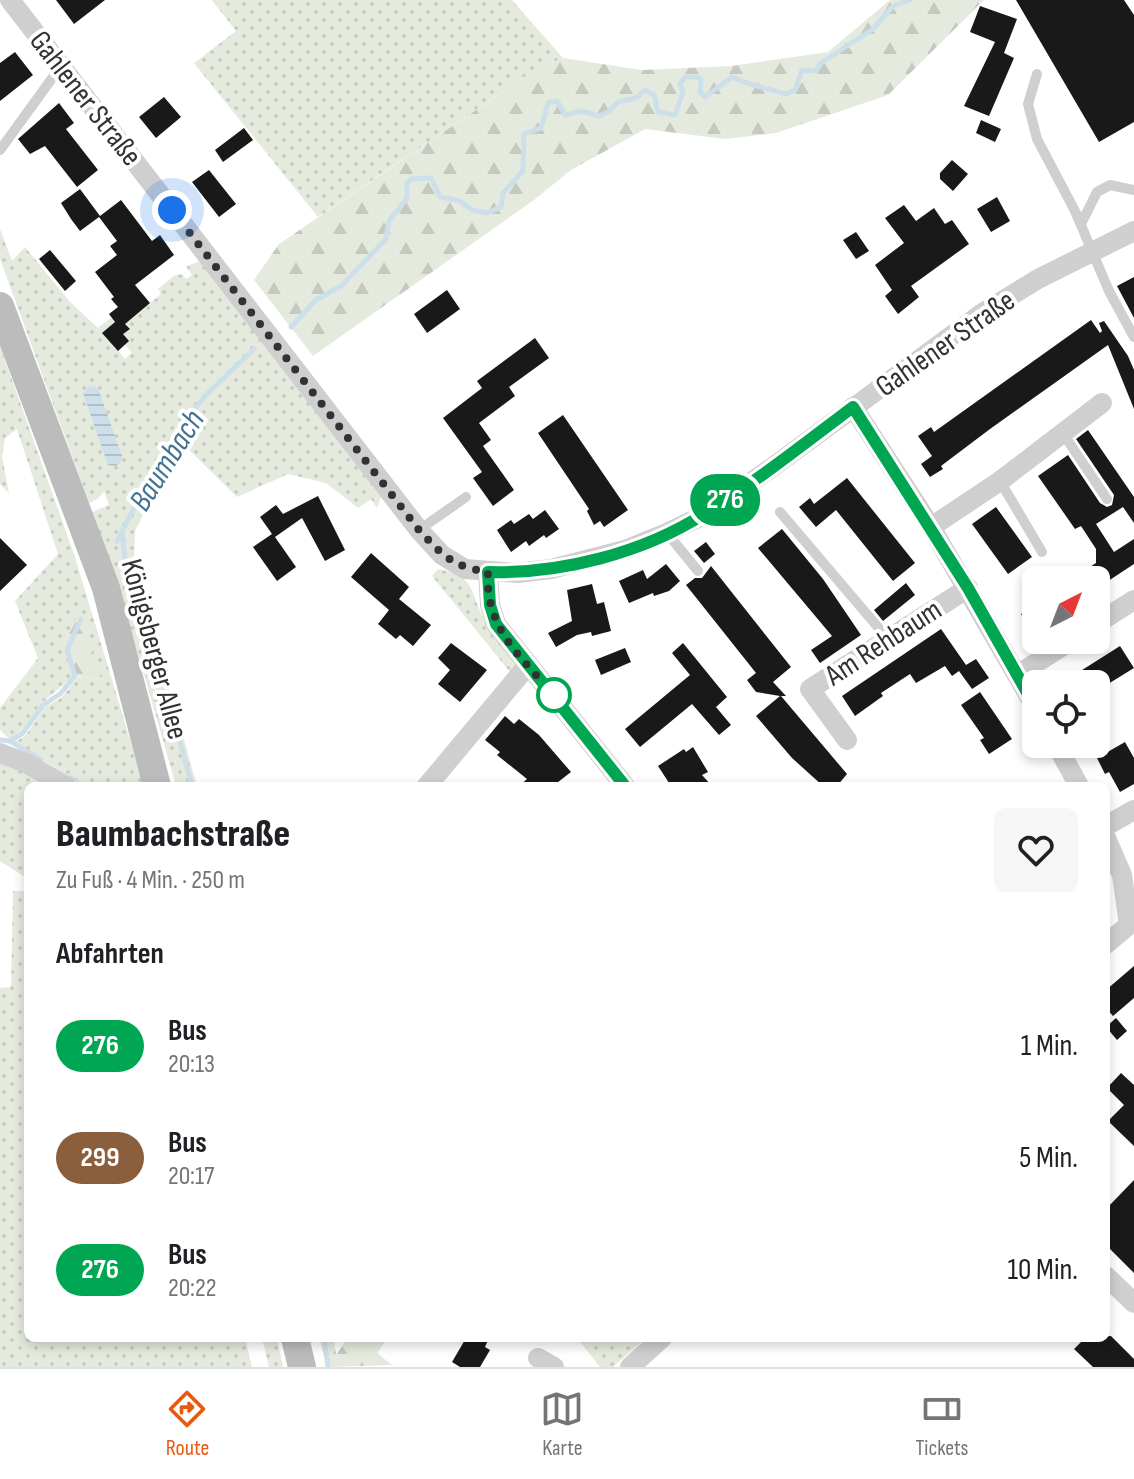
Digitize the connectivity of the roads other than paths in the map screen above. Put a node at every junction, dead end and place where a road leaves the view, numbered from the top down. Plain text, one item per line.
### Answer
1 (10, 0) edge
2 (61, 66) junction
3 (1037, 74) dead end
4 (0, 150) edge
5 (1134, 190) edge
6 (1081, 224) junction
7 (1134, 231) edge
8 (1092, 250) junction
9 (0, 306) edge
10 (1134, 337) edge
11 (1102, 403) dead end
12 (853, 407) junction
13 (1064, 435) junction
14 (1000, 481) junction
15 (466, 497) dead end
16 (1107, 499) dead end
17 (780, 512) dead end
18 (931, 527) junction
19 (419, 530) junction
20 (667, 533) junction
21 (1042, 552) dead end
22 (698, 571) dead end
23 (488, 572) junction
24 (968, 588) junction
25 (1134, 600) edge
26 (1110, 615) edge
27 (888, 639) junction
28 (1050, 654) edge
29 (528, 665) junction
30 (1017, 675) junction
31 (1022, 684) edge
32 (847, 740) dead end
33 (0, 753) edge
34 (1064, 758) edge
35 (59, 782) edge
36 (156, 782) edge
37 (430, 782) edge
38 (622, 782) edge
39 (1077, 782) edge
40 (1134, 810) edge
41 (1110, 824) edge
42 (1110, 847) edge
43 (1131, 927) edge
44 (1110, 941) edge
45 (1110, 1280) edge
46 (1134, 1303) edge
47 (296, 1342) edge
48 (658, 1342) edge
49 (302, 1367) edge
50 (630, 1367) edge

1 - 2 street, Gahlener Straße
2 - 4 lane
2 - 19 street, Gahlener Straße
3 - 6 lane
5 - 6 lane
6 - 8 lane
7 - 8 street, Gahlener Straße
8 - 10 lane
8 - 12 street, Gahlener Straße
9 - 36 main road, Königsberger Allee
11 - 13 street
12 - 18 street, Am Rehbaum
12 - 20 street, Gahlener Straße
13 - 14 street
13 - 16 lane
14 - 18 street
14 - 21 lane
15 - 19 lane
17 - 27 lane
18 - 24 street, Am Rehbaum
19 - 23 street, Gahlener Straße
20 - 22 lane
20 - 23 street, Gahlener Straße
23 - 29 street
24 - 27 street, Am Rehbaum
24 - 30 street, Am Rehbaum
25 - 26 street
27 - 32 street, Am Rehbaum
28 - 30 street
29 - 37 street
29 - 38 street
30 - 31 street, Am Rehbaum
33 - 35 street
34 - 39 street
40 - 41 street
42 - 43 street
43 - 44 street
45 - 46 street
47 - 49 main road
48 - 50 street

